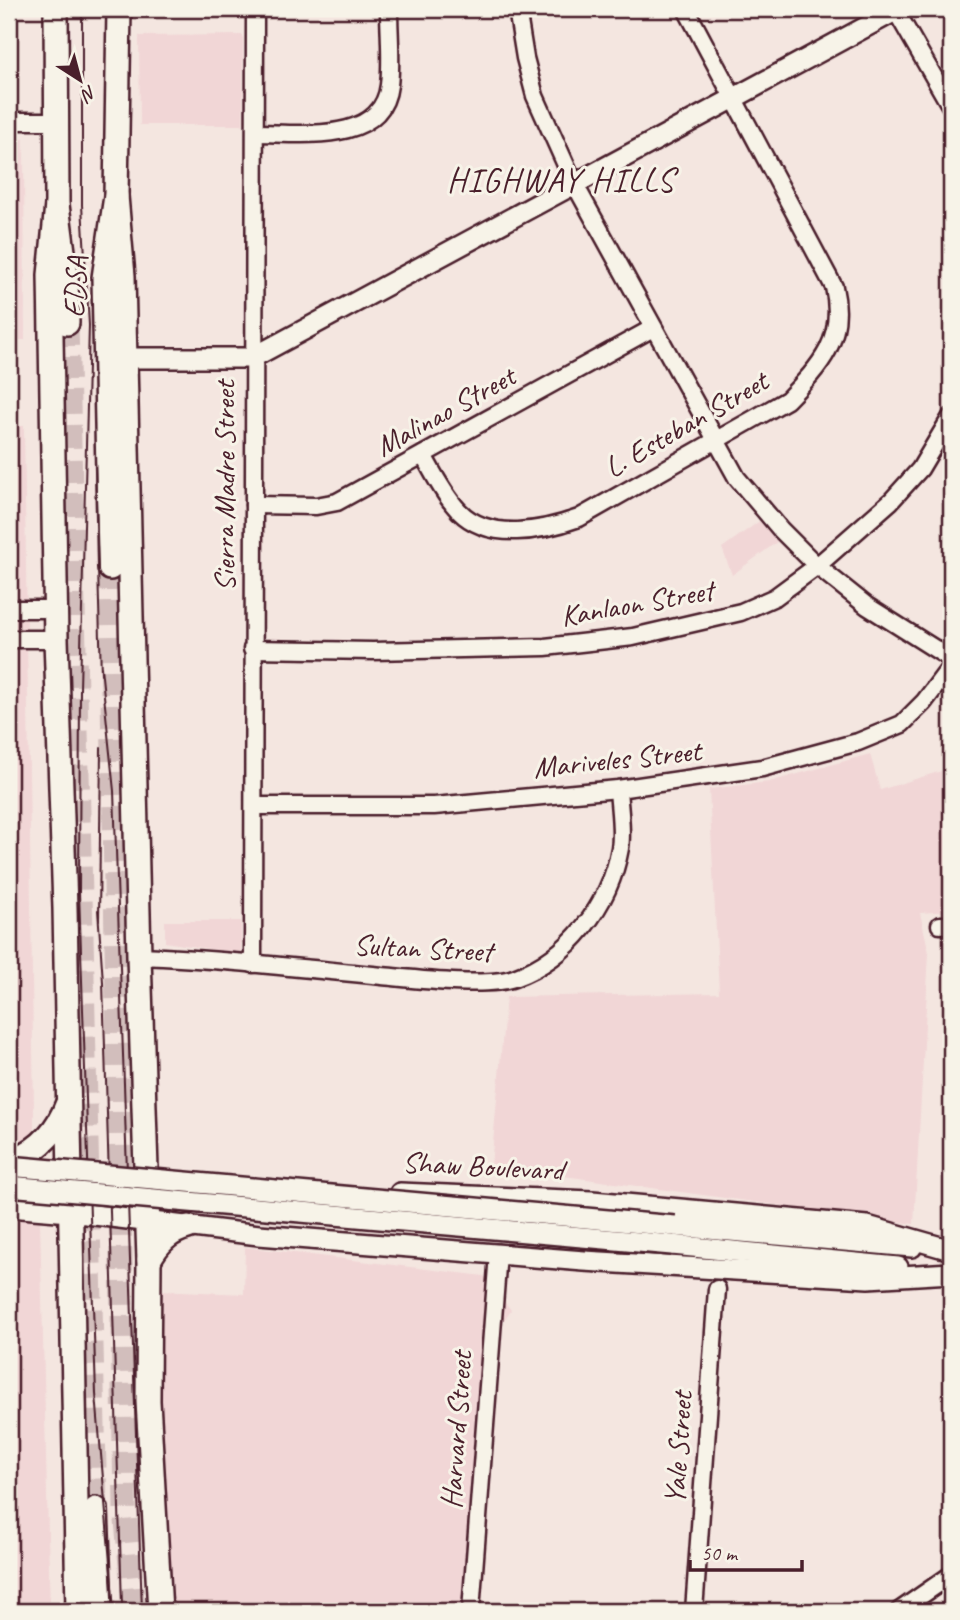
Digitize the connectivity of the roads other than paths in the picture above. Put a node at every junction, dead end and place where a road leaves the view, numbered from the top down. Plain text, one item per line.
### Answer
1 (55, 9) edge
2 (119, 9) edge
3 (255, 9) edge
4 (389, 9) edge
5 (517, 9) edge
6 (686, 9) edge
7 (897, 10) edge
8 (734, 96) junction
9 (951, 107) edge
10 (9, 121) edge
11 (56, 121) junction
12 (256, 133) junction
13 (574, 183) junction
14 (116, 196) junction
15 (57, 205) junction
16 (67, 323) tunnel mouth
17 (653, 328) junction
18 (123, 358) junction
19 (252, 358) junction
20 (951, 417) edge
21 (717, 441) junction
22 (423, 455) junction
23 (254, 505) junction
24 (817, 566) junction
25 (110, 568) tunnel mouth
26 (9, 609) edge
27 (30, 609) junction
28 (55, 609) junction
29 (9, 639) edge
30 (31, 639) junction
31 (55, 639) junction
32 (252, 649) junction
33 (951, 659) edge
34 (951, 666) edge
35 (618, 789) junction
36 (254, 806) junction
37 (139, 957) junction
38 (253, 964) junction
39 (69, 1099) junction
40 (12, 1160) edge
41 (69, 1163) junction
42 (146, 1170) junction
43 (9, 1184) edge
44 (71, 1187) junction
45 (331, 1187) junction
46 (147, 1193) junction
47 (505, 1198) junction
48 (528, 1199) junction
49 (9, 1207) edge
50 (328, 1211) junction
51 (70, 1212) junction
52 (148, 1222) junction
53 (510, 1223) junction
54 (188, 1227) junction
55 (673, 1236) junction
56 (325, 1240) junction
57 (951, 1250) edge
58 (498, 1252) junction
59 (522, 1255) junction
60 (149, 1260) junction
61 (951, 1272) edge
62 (717, 1289) dead end
63 (96, 1509) tunnel mouth
64 (951, 1574) edge
65 (78, 1611) edge
66 (100, 1611) edge
67 (160, 1611) edge
68 (471, 1611) edge
69 (695, 1611) edge
70 (900, 1611) edge

1 - 11 highway, EDSA
2 - 14 highway, EDSA
3 - 12 street, Sierra Madre Street
4 - 12 street
5 - 13 street
6 - 8 street, L. Esteban Street
7 - 8 main road
7 - 9 street
8 - 13 main road
8 - 21 street, L. Esteban Street
10 - 11 street
11 - 15 highway, EDSA
12 - 19 street, Sierra Madre Street
13 - 17 street
13 - 19 main road
14 - 18 highway
14 - 25 highway, EDSA
15 - 16 highway, EDSA
15 - 28 highway
17 - 21 street
17 - 22 street, Malinao Street
18 - 19 main road
18 - 37 highway
19 - 23 street, Sierra Madre Street
20 - 24 street, Kanlaon Street
21 - 22 street, L. Esteban Street
21 - 24 street
22 - 23 street, Malinao Street
23 - 32 street, Sierra Madre Street
24 - 32 street, Kanlaon Street
24 - 33 street
26 - 27 street
27 - 28 street
27 - 30 street
28 - 31 highway
29 - 30 street
30 - 31 street
31 - 39 highway
32 - 36 street, Sierra Madre Street
34 - 35 street, Mariveles Street
35 - 36 street, Mariveles Street
35 - 38 street, Sultan Street
36 - 38 street, Sierra Madre Street
37 - 38 street, Sultan Street
37 - 42 highway
39 - 40 highway
39 - 41 highway
40 - 41 main road, Shaw Boulevard
40 - 55 main road, Shaw Boulevard, bridge
41 - 42 main road, Shaw Boulevard
41 - 44 highway
42 - 44 highway
42 - 45 main road, Shaw Boulevard
42 - 46 highway
43 - 44 highway
43 - 55 main road, Shaw Boulevard, bridge
44 - 51 highway
45 - 47 main road, Shaw Boulevard
45 - 50 main road
46 - 50 highway
46 - 51 highway
46 - 52 highway
47 - 48 main road, Shaw Boulevard
47 - 53 main road
48 - 53 main road
48 - 57 main road, Shaw Boulevard
49 - 51 main road, Shaw Boulevard
50 - 53 highway
50 - 56 main road
51 - 52 main road, Shaw Boulevard
51 - 65 highway
52 - 54 main road, Shaw Boulevard
52 - 60 highway
53 - 58 main road
53 - 59 main road
54 - 56 main road, Shaw Boulevard
54 - 60 highway
55 - 57 main road, Shaw Boulevard
55 - 61 main road, Shaw Boulevard
56 - 58 main road, Shaw Boulevard
58 - 59 main road, Shaw Boulevard
58 - 68 street, Harvard Street
59 - 61 main road, Shaw Boulevard
60 - 67 highway
62 - 69 street, Yale Street
63 - 66 highway
64 - 70 street

